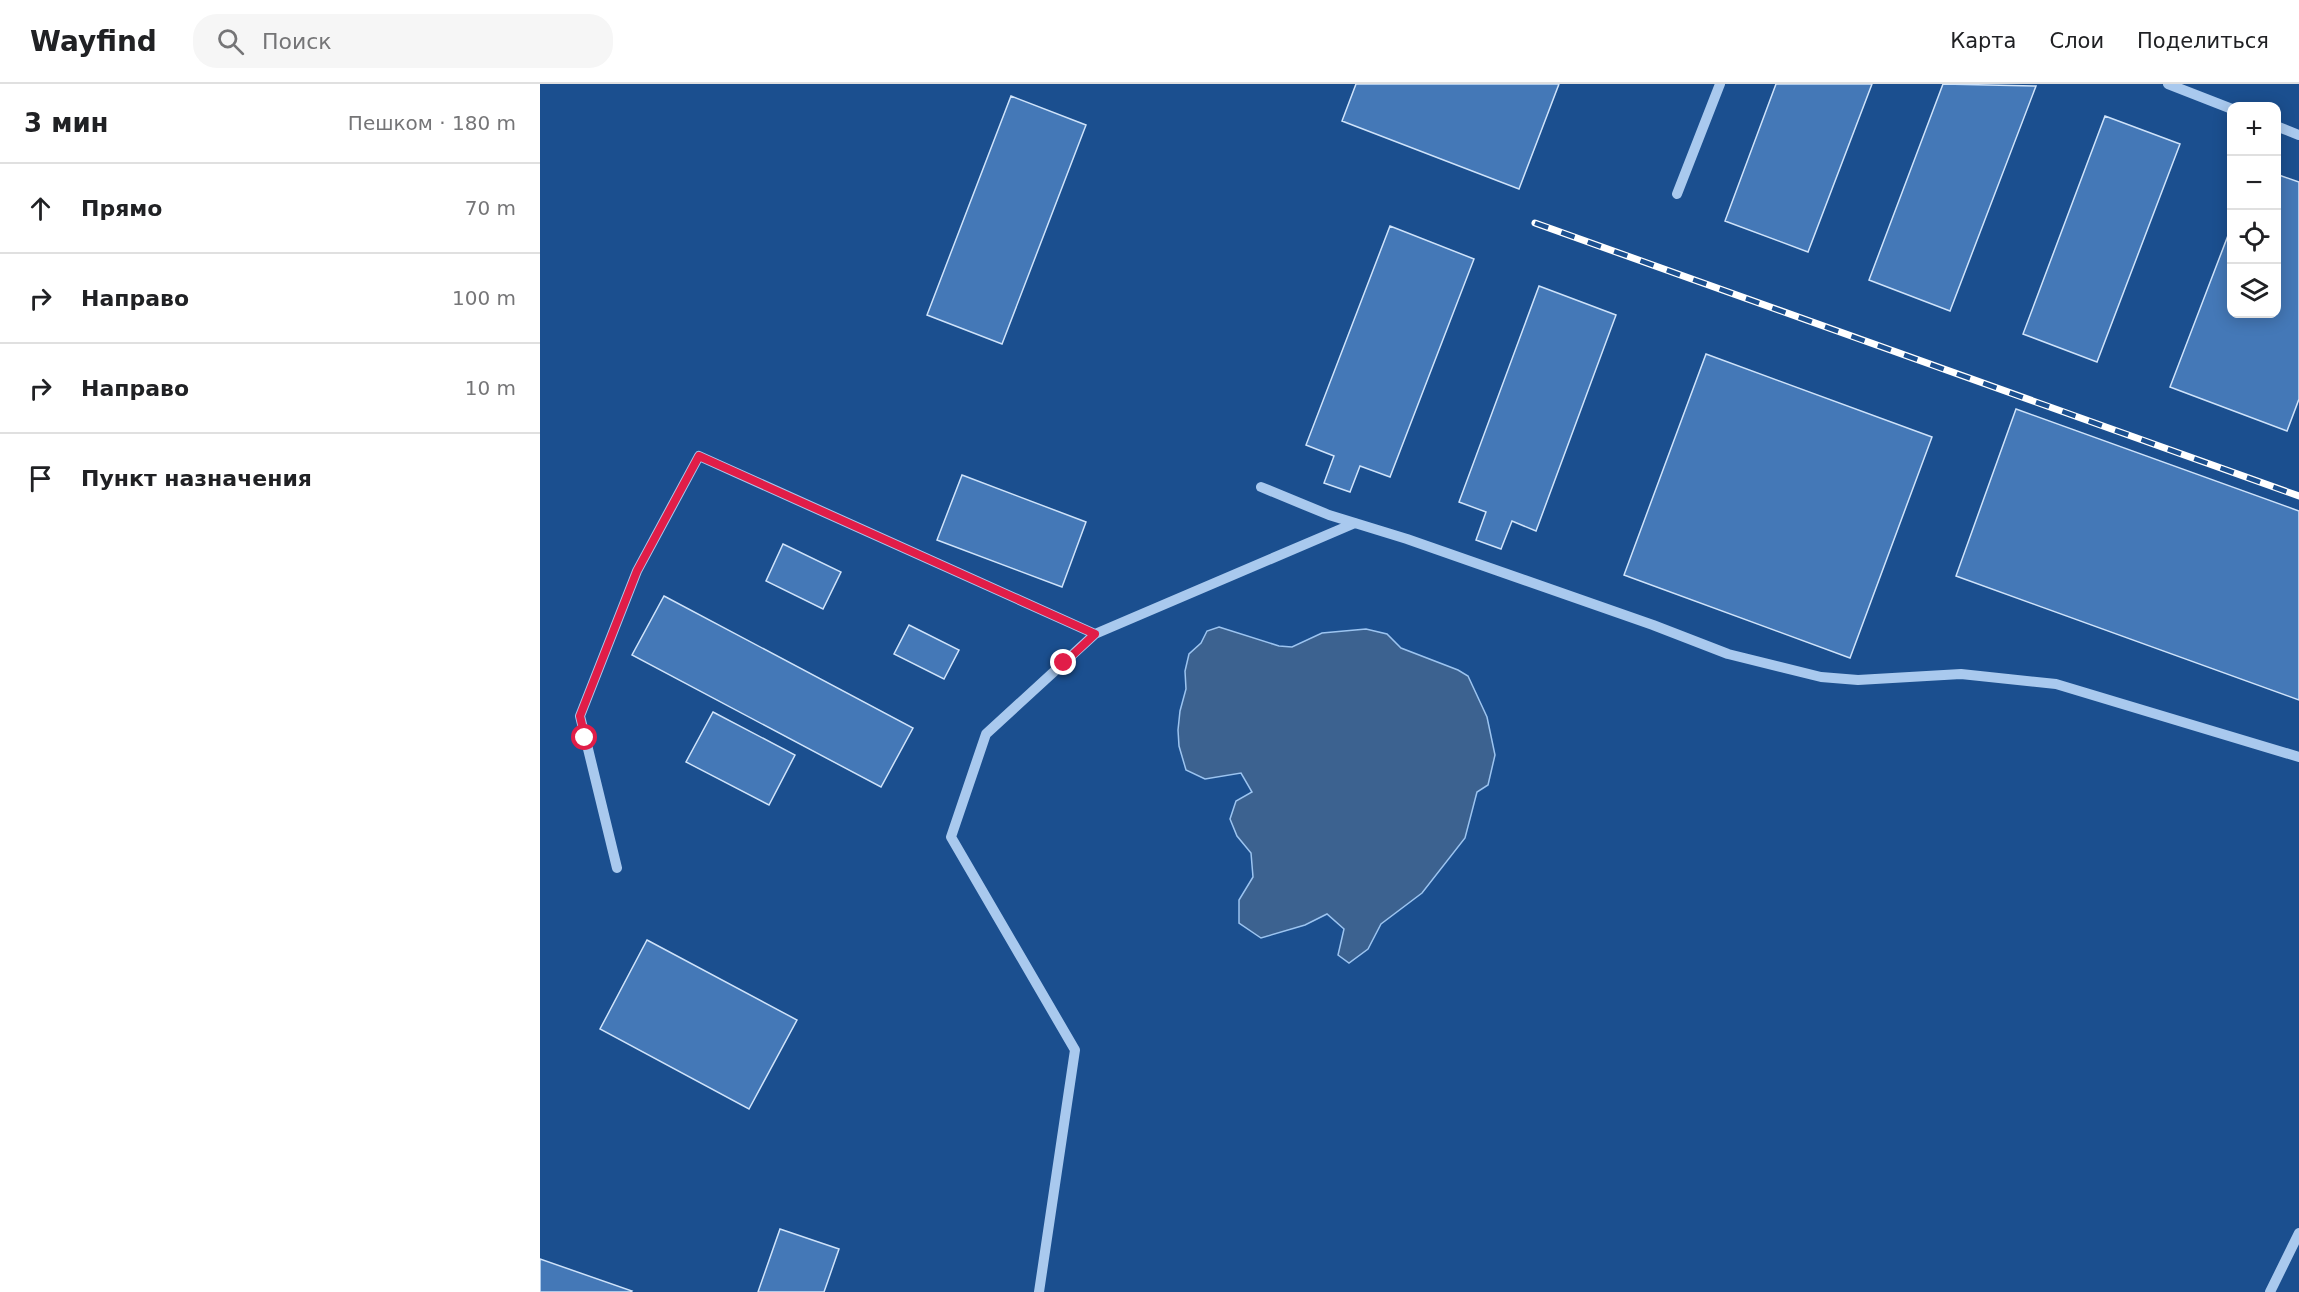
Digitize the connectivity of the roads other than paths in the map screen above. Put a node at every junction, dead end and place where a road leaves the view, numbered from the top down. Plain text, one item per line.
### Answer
1 (1720, 84) edge
2 (2168, 84) edge
3 (2227, 107) edge
4 (2281, 128) edge
5 (2299, 135) edge
6 (1677, 194) dead end
7 (1261, 487) dead end
8 (1355, 523) junction
9 (1095, 634) junction
10 (2299, 757) edge
11 (617, 868) dead end
12 (2299, 1233) edge
13 (1039, 1292) edge
14 (2270, 1292) edge

1 - 6 street
2 - 3 street
4 - 5 street
7 - 8 street
8 - 9 street
8 - 10 street
9 - 11 street
9 - 13 street
12 - 14 street

